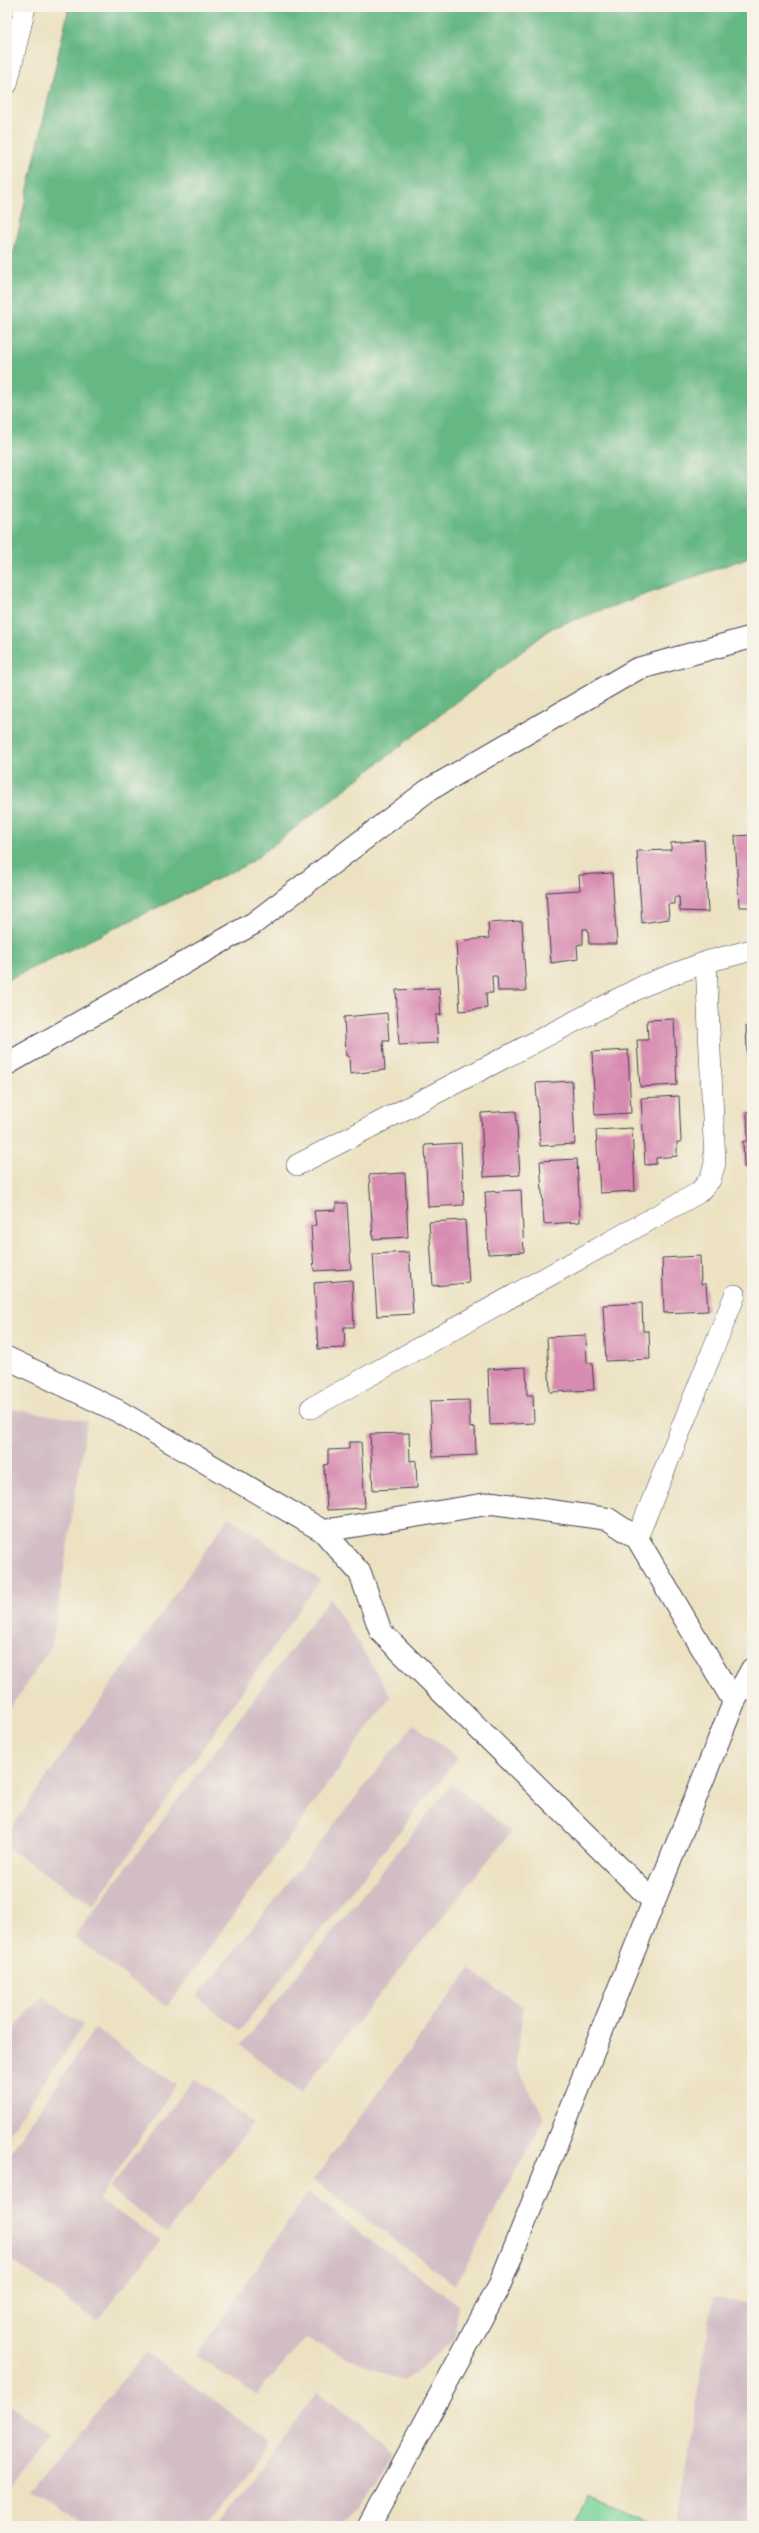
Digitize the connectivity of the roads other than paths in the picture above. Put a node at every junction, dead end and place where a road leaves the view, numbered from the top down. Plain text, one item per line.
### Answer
1 (26, 7) edge
2 (7, 84) edge
3 (752, 637) edge
4 (752, 950) edge
5 (706, 962) junction
6 (7, 1064) edge
7 (297, 1165) dead end
8 (735, 1295) dead end
9 (7, 1358) edge
10 (311, 1408) dead end
11 (323, 1531) junction
12 (637, 1538) junction
13 (752, 1669) edge
14 (734, 1702) junction
15 (654, 1902) junction
16 (369, 2526) edge

1 - 2 lane
3 - 6 street
4 - 5 lane
5 - 7 lane
5 - 10 lane
8 - 12 lane
9 - 11 street
11 - 12 street
11 - 15 street
12 - 14 street
13 - 14 street
14 - 15 street
15 - 16 street

